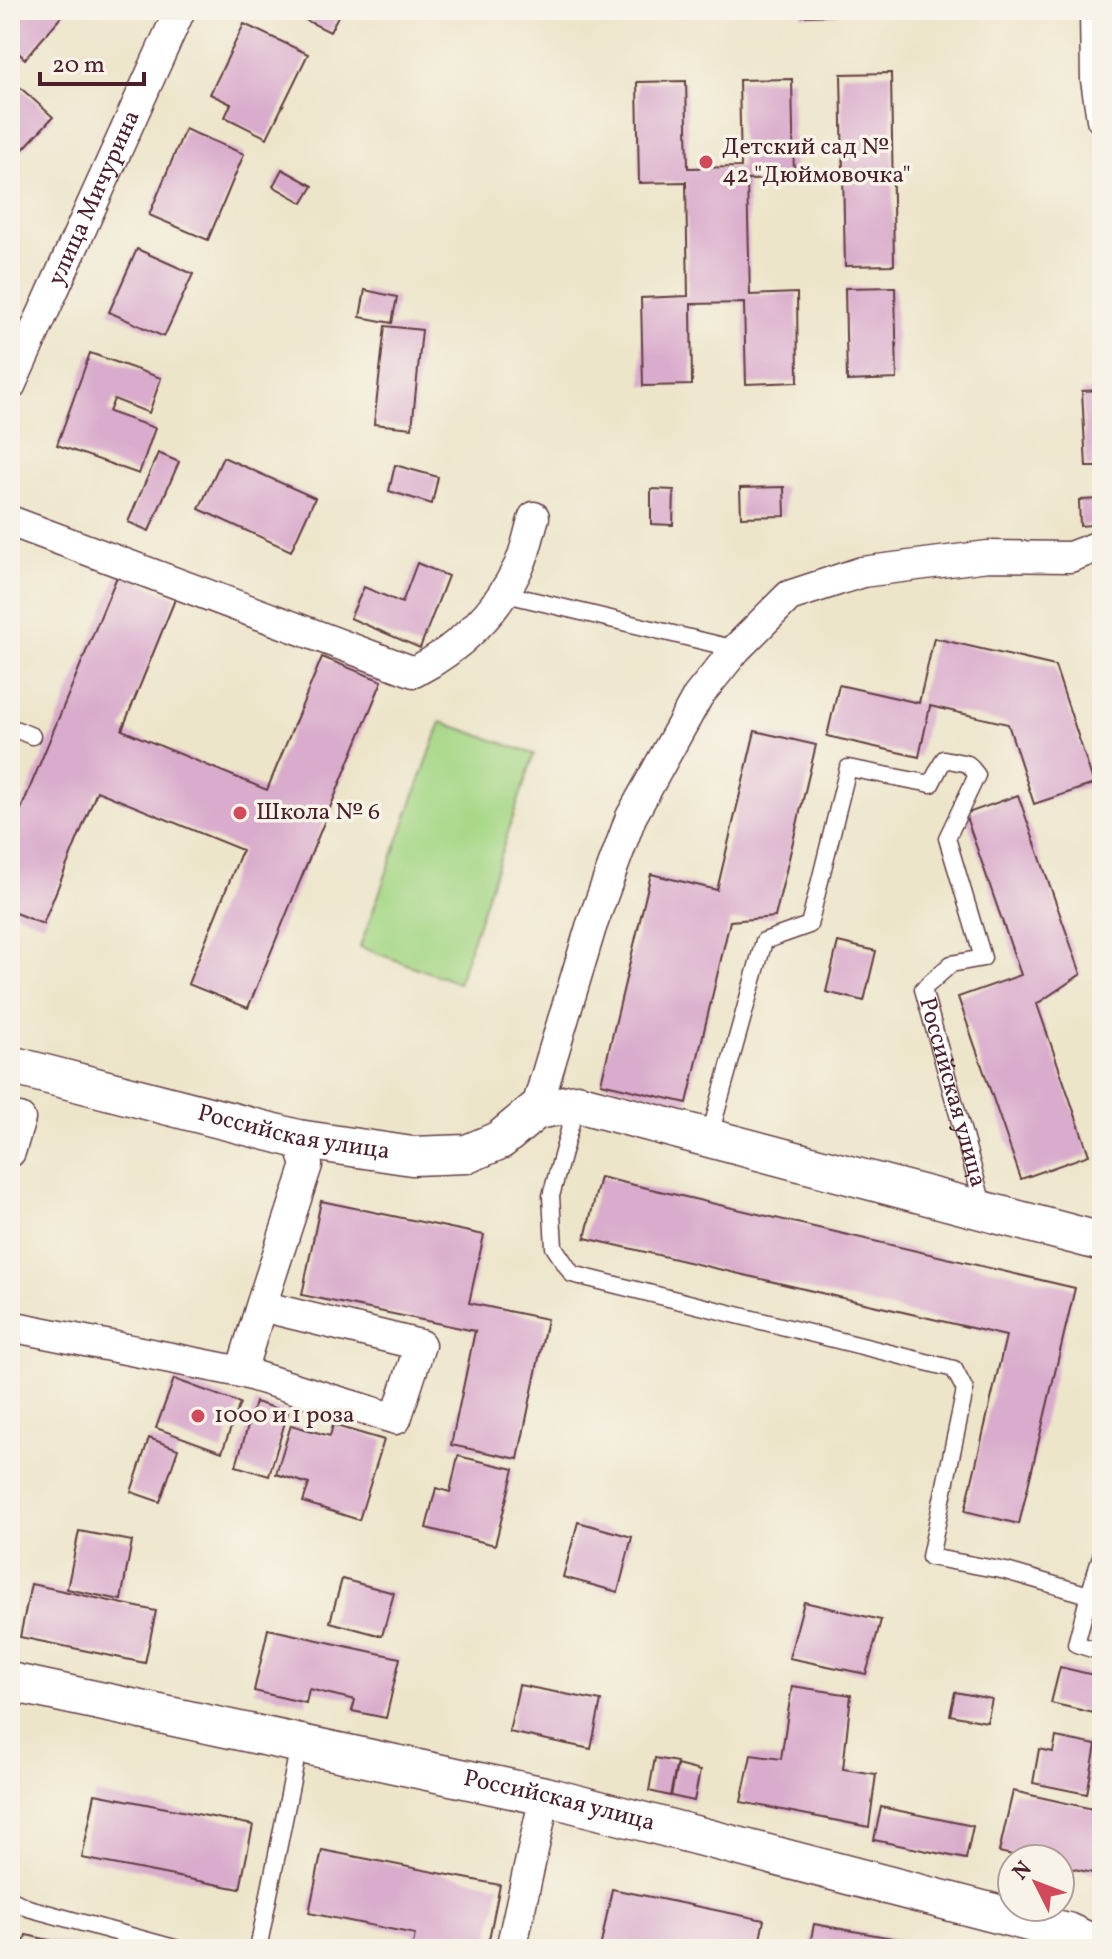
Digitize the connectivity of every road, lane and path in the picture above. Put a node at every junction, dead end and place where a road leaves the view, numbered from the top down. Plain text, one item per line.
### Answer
1 (180, 10) edge
2 (1095, 10) edge
3 (1102, 119) edge
4 (10, 386) edge
5 (534, 517) dead end
6 (10, 521) edge
7 (1102, 545) edge
8 (502, 593) junction
9 (736, 649) junction
10 (10, 727) edge
11 (32, 736) dead end
12 (10, 1065) edge
13 (577, 1103) junction
14 (536, 1110) junction
15 (20, 1119) dead end
16 (298, 1139) junction
17 (709, 1140) junction
18 (10, 1152) edge
19 (985, 1211) junction
20 (1102, 1242) edge
21 (261, 1306) junction
22 (10, 1326) edge
23 (241, 1372) junction
24 (1102, 1553) edge
25 (1089, 1595) junction
26 (1102, 1652) edge
27 (10, 1682) edge
28 (299, 1745) junction
29 (545, 1796) junction
30 (10, 1899) edge
31 (1065, 1941) edge
32 (1102, 1948) edge
33 (178, 1949) edge
34 (243, 1949) edge
35 (258, 1949) edge
36 (511, 1949) edge

1 - 4 street, улица Мичурина
2 - 3 street
5 - 8 street
6 - 8 street
7 - 9 street
8 - 9 lane
9 - 14 street
10 - 11 lane
12 - 16 street, Российская улица
13 - 14 street, Российская улица
13 - 17 street, Российская улица
13 - 25 lane
14 - 16 street, Российская улица
15 - 18 street
16 - 21 street
17 - 19 street, Российская улица
17 - 19 lane, Российская улица
19 - 20 street, Российская улица
21 - 23 street
21 - 23 street
22 - 23 street
24 - 25 lane
25 - 26 lane
27 - 28 street, Российская улица
28 - 29 street, Российская улица
28 - 35 lane
29 - 31 street, Российская улица
29 - 36 street
30 - 33 lane
31 - 32 street, Российская улица
34 - 35 lane

